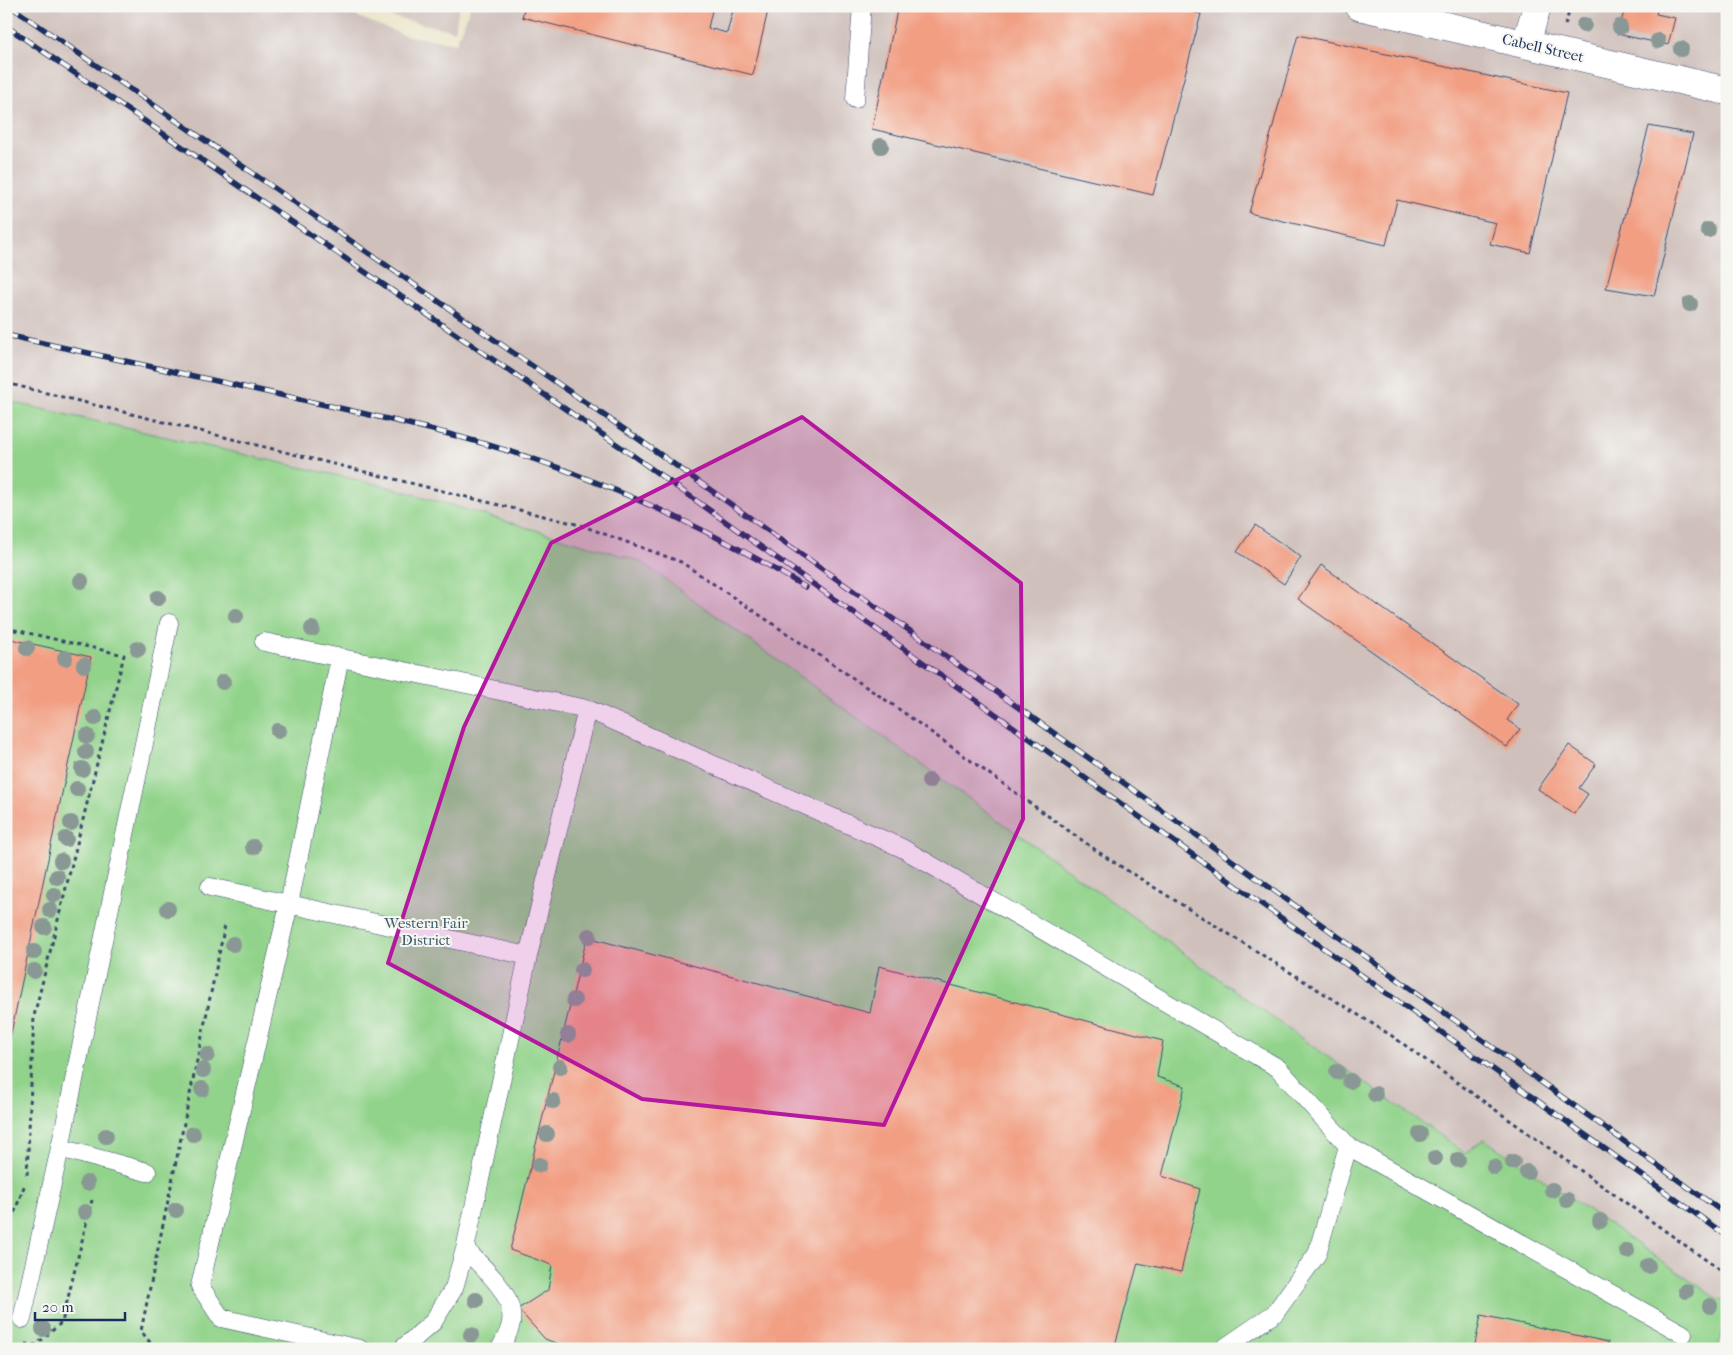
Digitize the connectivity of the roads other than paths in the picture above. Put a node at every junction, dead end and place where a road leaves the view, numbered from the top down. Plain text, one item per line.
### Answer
1 (862, 6) edge
2 (1359, 6) edge
3 (1537, 6) edge
4 (1526, 44) junction
5 (1727, 90) edge
6 (855, 99) dead end
7 (169, 623) dead end
8 (264, 642) dead end
9 (340, 658) junction
10 (587, 709) junction
11 (210, 887) dead end
12 (289, 904) junction
13 (528, 956) junction
14 (1348, 1146) junction
15 (60, 1148) junction
16 (147, 1172) dead end
17 (465, 1250) junction
18 (22, 1320) dead end
19 (1683, 1334) dead end
20 (360, 1349) edge
21 (402, 1349) edge
22 (500, 1349) edge
23 (1223, 1349) edge

1 - 6 lane
2 - 4 street, Cabell Street
3 - 4 street
4 - 5 street, Cabell Street
7 - 15 lane
8 - 9 lane
9 - 10 lane
9 - 12 lane
10 - 13 lane
10 - 14 lane
11 - 12 lane
12 - 13 lane
12 - 20 lane
13 - 17 lane
14 - 19 lane
14 - 23 lane
15 - 16 lane
15 - 18 lane
17 - 21 lane
17 - 22 lane

